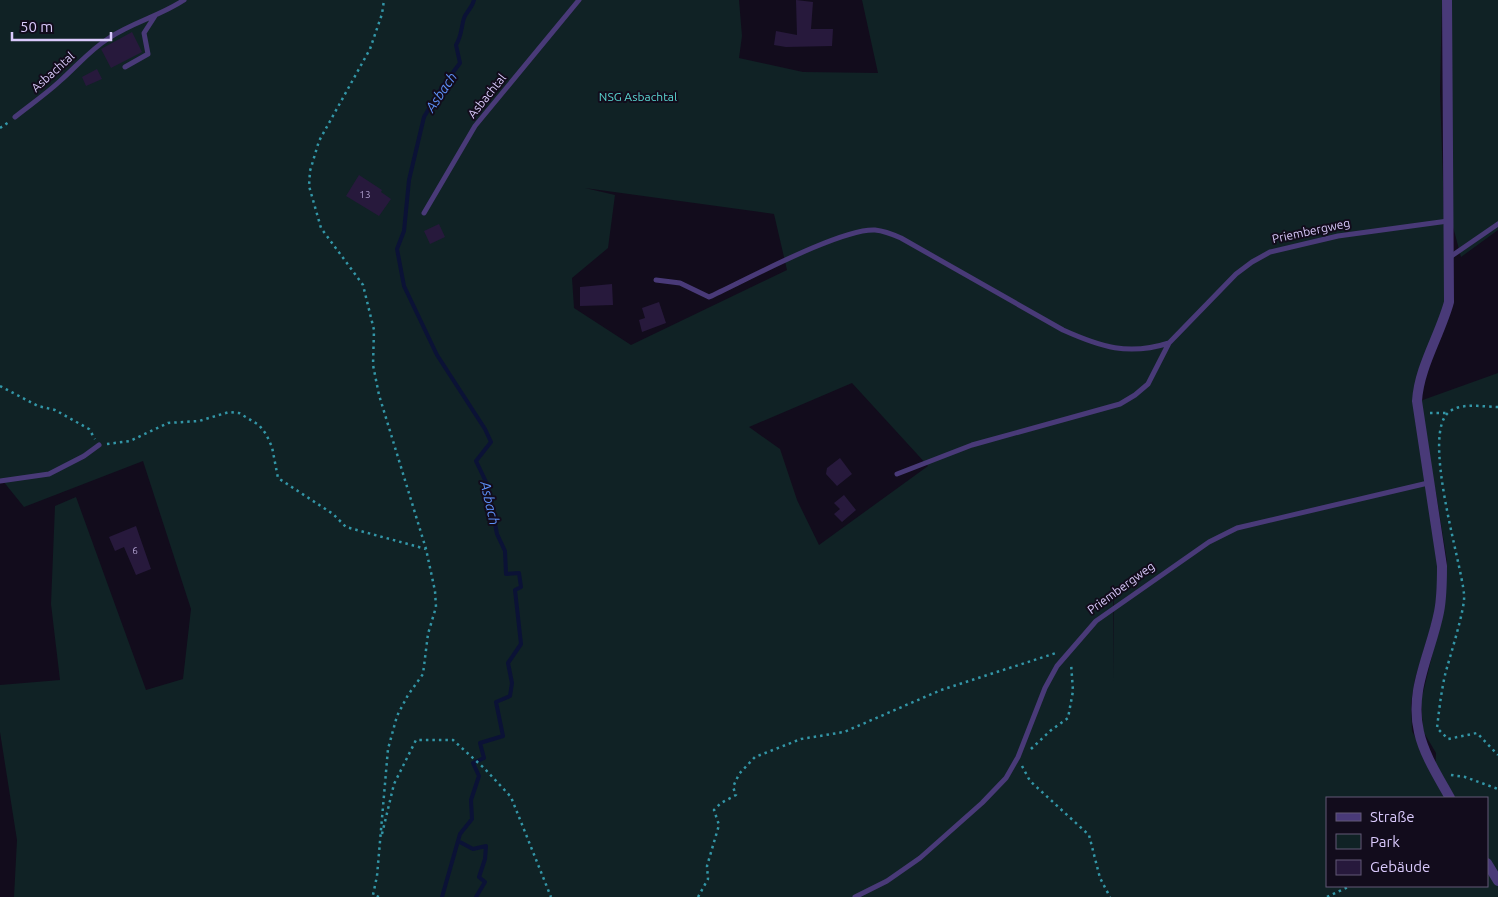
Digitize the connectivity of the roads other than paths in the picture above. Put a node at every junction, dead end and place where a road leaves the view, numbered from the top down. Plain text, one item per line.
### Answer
1 (184, 0) edge
2 (579, 0) edge
3 (1447, 0) edge
4 (155, 16) junction
5 (125, 67) dead end
6 (15, 117) dead end
7 (424, 213) dead end
8 (1448, 221) junction
9 (1498, 224) edge
10 (1450, 257) junction
11 (656, 280) dead end
12 (1169, 343) junction
13 (99, 445) road end
14 (897, 474) dead end
15 (0, 481) edge
16 (1428, 483) junction
17 (1449, 797) edge
18 (1488, 865) edge
19 (1498, 881) edge
20 (855, 897) edge

1 - 4 lane, Asbachtal
2 - 7 lane, Asbachtal
3 - 8 street
4 - 5 lane
4 - 6 lane, Asbachtal
8 - 10 street
8 - 12 lane, Priembergweg
9 - 10 lane
10 - 16 street
11 - 12 lane
12 - 14 lane, Priembergweg
13 - 15 lane
16 - 17 street
16 - 20 lane, Priembergweg
18 - 19 street

